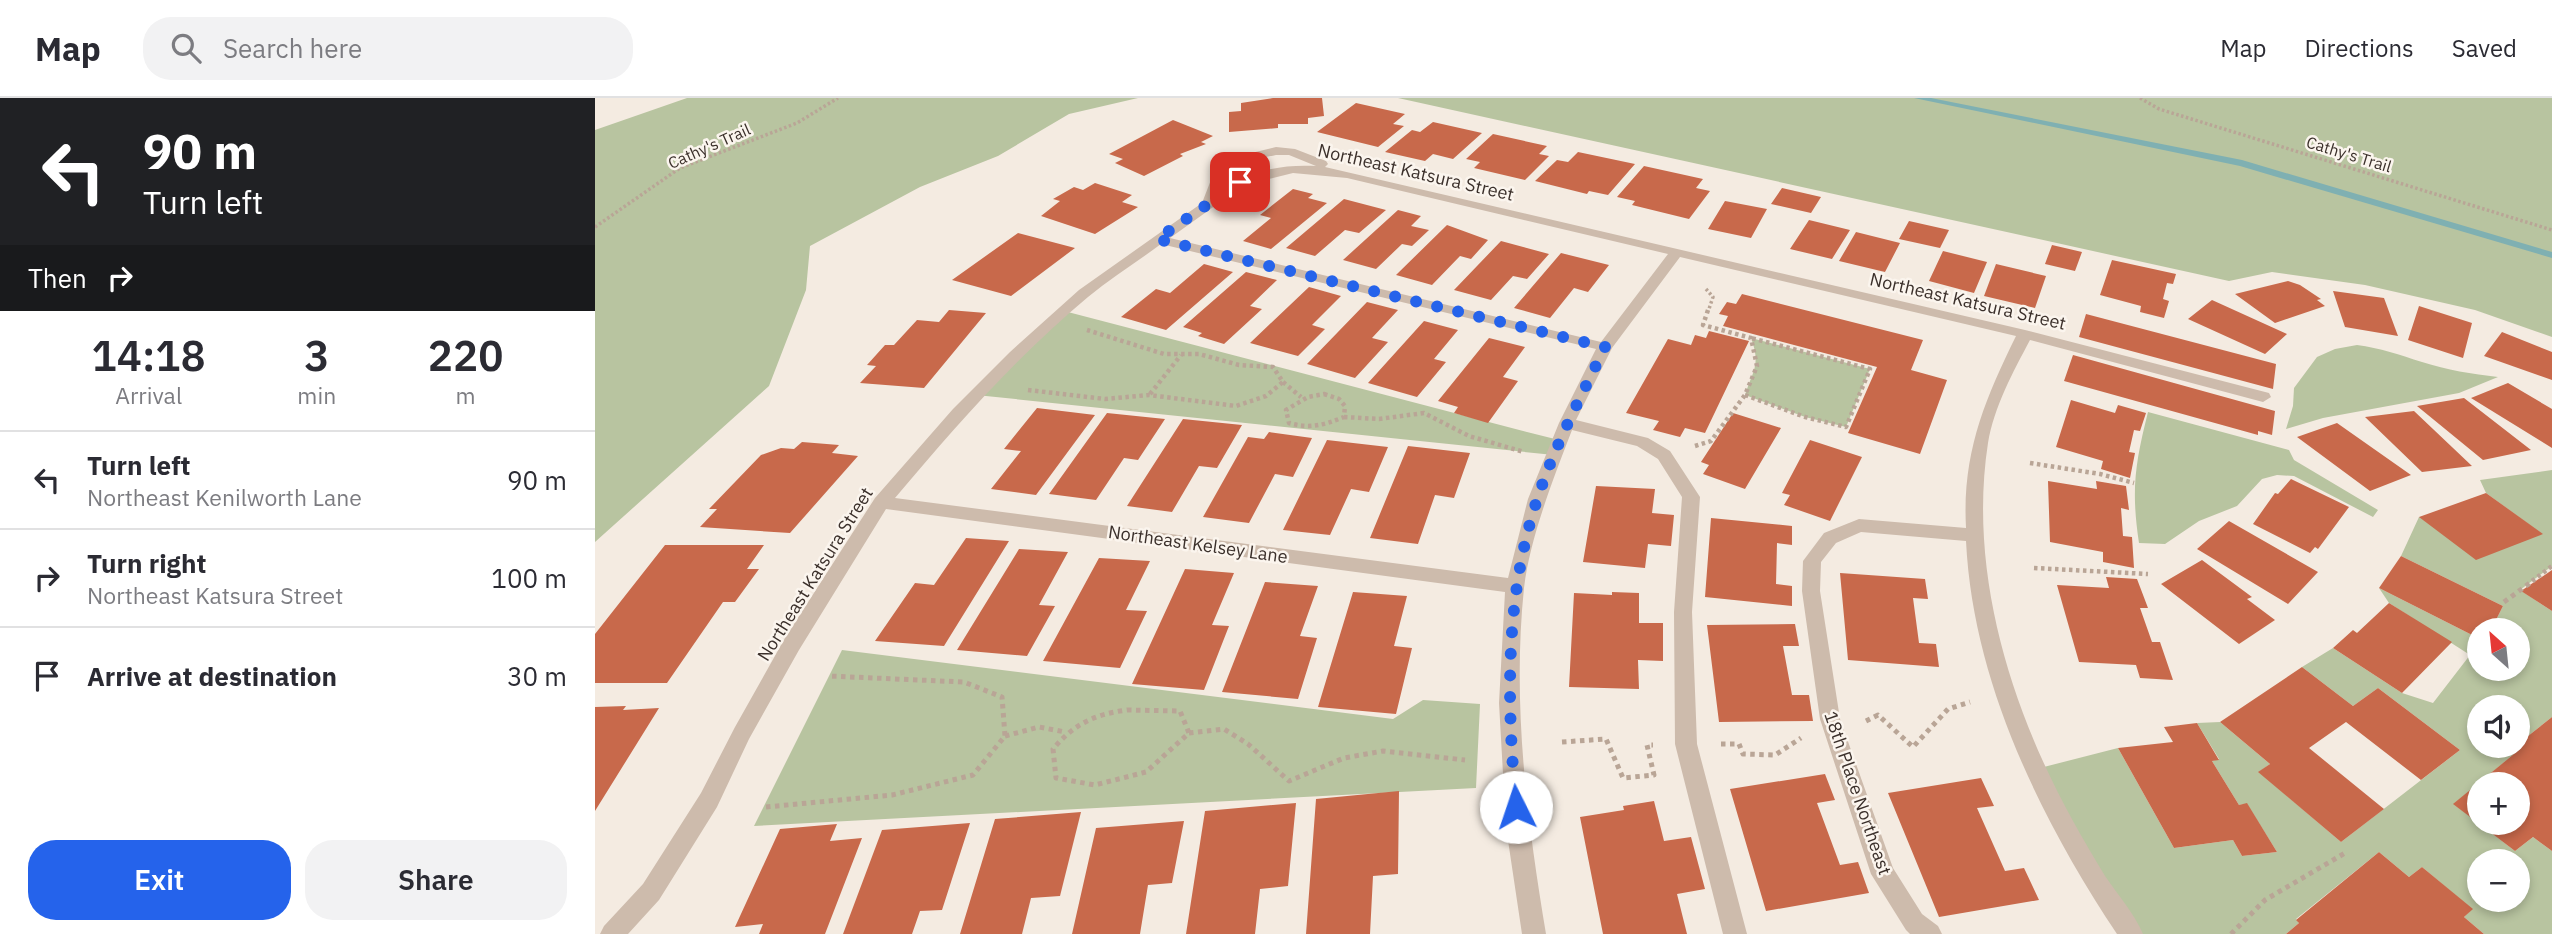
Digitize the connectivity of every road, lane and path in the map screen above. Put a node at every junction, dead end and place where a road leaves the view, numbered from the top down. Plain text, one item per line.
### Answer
1 (838, 98) edge
2 (2140, 98) edge
3 (595, 227) edge
4 (2552, 230) edge
5 (1157, 239) junction
6 (1676, 253) junction
7 (1705, 288) dead end
8 (1087, 330) dead end
9 (2025, 334) junction
10 (1751, 338) junction
11 (1605, 347) junction
12 (1182, 354) junction
13 (1283, 382) junction
14 (1028, 390) dead end
15 (1149, 395) junction
16 (1745, 395) junction
17 (1302, 397) junction
18 (2263, 397) dead end
19 (1344, 417) junction
20 (1567, 423) junction
21 (1525, 453) dead end
22 (1664, 455) junction
23 (2030, 463) dead end
24 (2134, 483) dead end
25 (881, 502) junction
26 (1972, 535) junction
27 (2552, 566) edge
28 (2033, 568) dead end
29 (2148, 574) dead end
30 (1515, 586) junction
31 (2504, 601) dead end
32 (829, 676) dead end
33 (1969, 702) dead end
34 (1830, 719) junction
35 (1065, 732) junction
36 (1189, 733) junction
37 (1005, 736) junction
38 (1562, 742) dead end
39 (1686, 744) junction
40 (1465, 760) dead end
41 (766, 807) dead end
42 (2345, 853) dead end
43 (612, 934) edge
44 (1534, 934) edge
45 (1735, 934) edge
46 (1930, 934) edge
47 (2131, 934) edge
48 (2231, 934) edge

1 - 3 path, Cathy's Trail
2 - 4 path, Cathy's Trail
5 - 6 street, Northeast Katsura Street
5 - 11 street
5 - 25 street, Northeast Katsura Street
6 - 9 street, Northeast Katsura Street
6 - 11 street
7 - 10 path
8 - 12 path
9 - 18 street, Northeast Katsura Street
9 - 26 street
10 - 16 path
10 - 16 path
11 - 20 street
12 - 13 path
12 - 15 path
13 - 15 path
13 - 17 path
14 - 15 path
16 - 22 path
17 - 19 path
17 - 19 path
19 - 21 path
20 - 22 street
20 - 30 street
22 - 39 street
23 - 24 path
25 - 30 street, Northeast Kelsey Lane
25 - 43 street, Northeast Katsura Street
26 - 34 street, 18th Place Northeast
26 - 47 street
27 - 31 path
28 - 29 path
30 - 44 street
32 - 37 path
33 - 34 path
34 - 39 path
34 - 46 street, 18th Place Northeast
35 - 36 path
35 - 36 path
35 - 37 path
36 - 40 path
37 - 41 path
38 - 39 path
39 - 45 street
42 - 48 path

